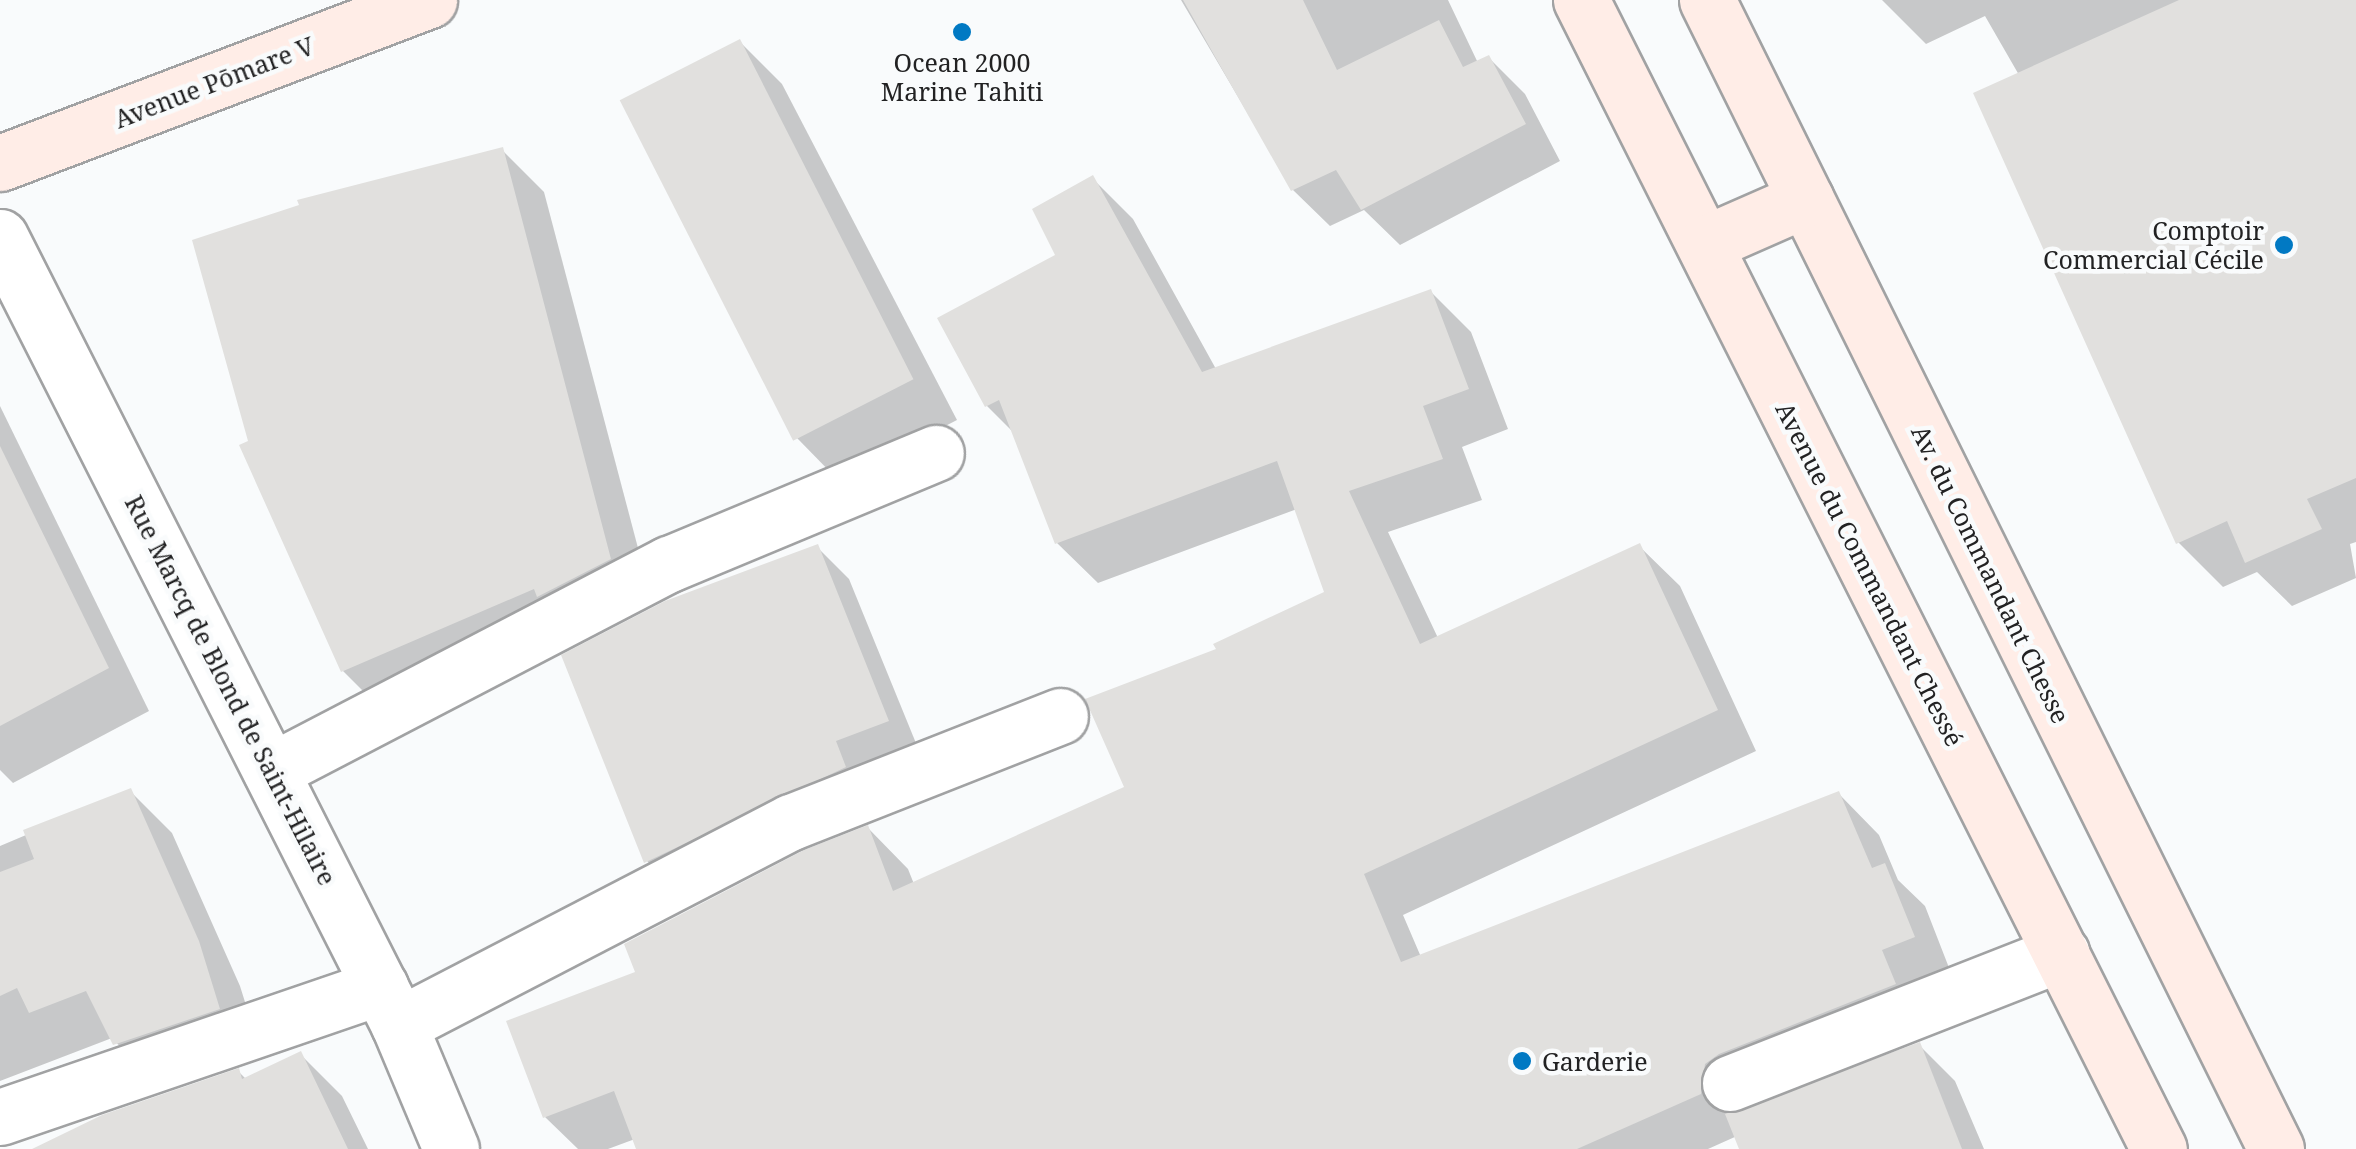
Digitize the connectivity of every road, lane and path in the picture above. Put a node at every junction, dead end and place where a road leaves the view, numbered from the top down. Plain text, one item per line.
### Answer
1 (429, 0) edge
2 (1582, 0) edge
3 (1707, 0) edge
4 (335, 17) edge
5 (0, 163) edge
6 (1806, 200) junction
7 (0, 236) edge
8 (1706, 243) junction
9 (936, 454) dead end
10 (1060, 716) dead end
11 (271, 771) junction
12 (2061, 953) junction
13 (390, 1006) junction
14 (1730, 1083) dead end
15 (0, 1117) edge
16 (451, 1149) edge
17 (2158, 1149) edge
18 (2276, 1149) edge

1 - 4 main road, Avenue Pōmare V
2 - 8 main road, Avenue du Commandant Chessé
3 - 6 main road, Av. du Commandant Chesse
4 - 5 main road, Avenue Pōmare V
6 - 8 main road
6 - 18 main road, Av. du Commandant Chesse
7 - 11 street, Rue Marcq de Blond de Saint-Hilaire
8 - 12 main road, Avenue du Commandant Chessé
9 - 11 street
10 - 13 street
11 - 13 street, Rue Marcq de Blond de Saint-Hilaire
12 - 14 street
12 - 17 main road, Avenue du Commandant Chessé
13 - 15 street
13 - 16 street, Rue Marcq de Blond de Saint-Hilaire

